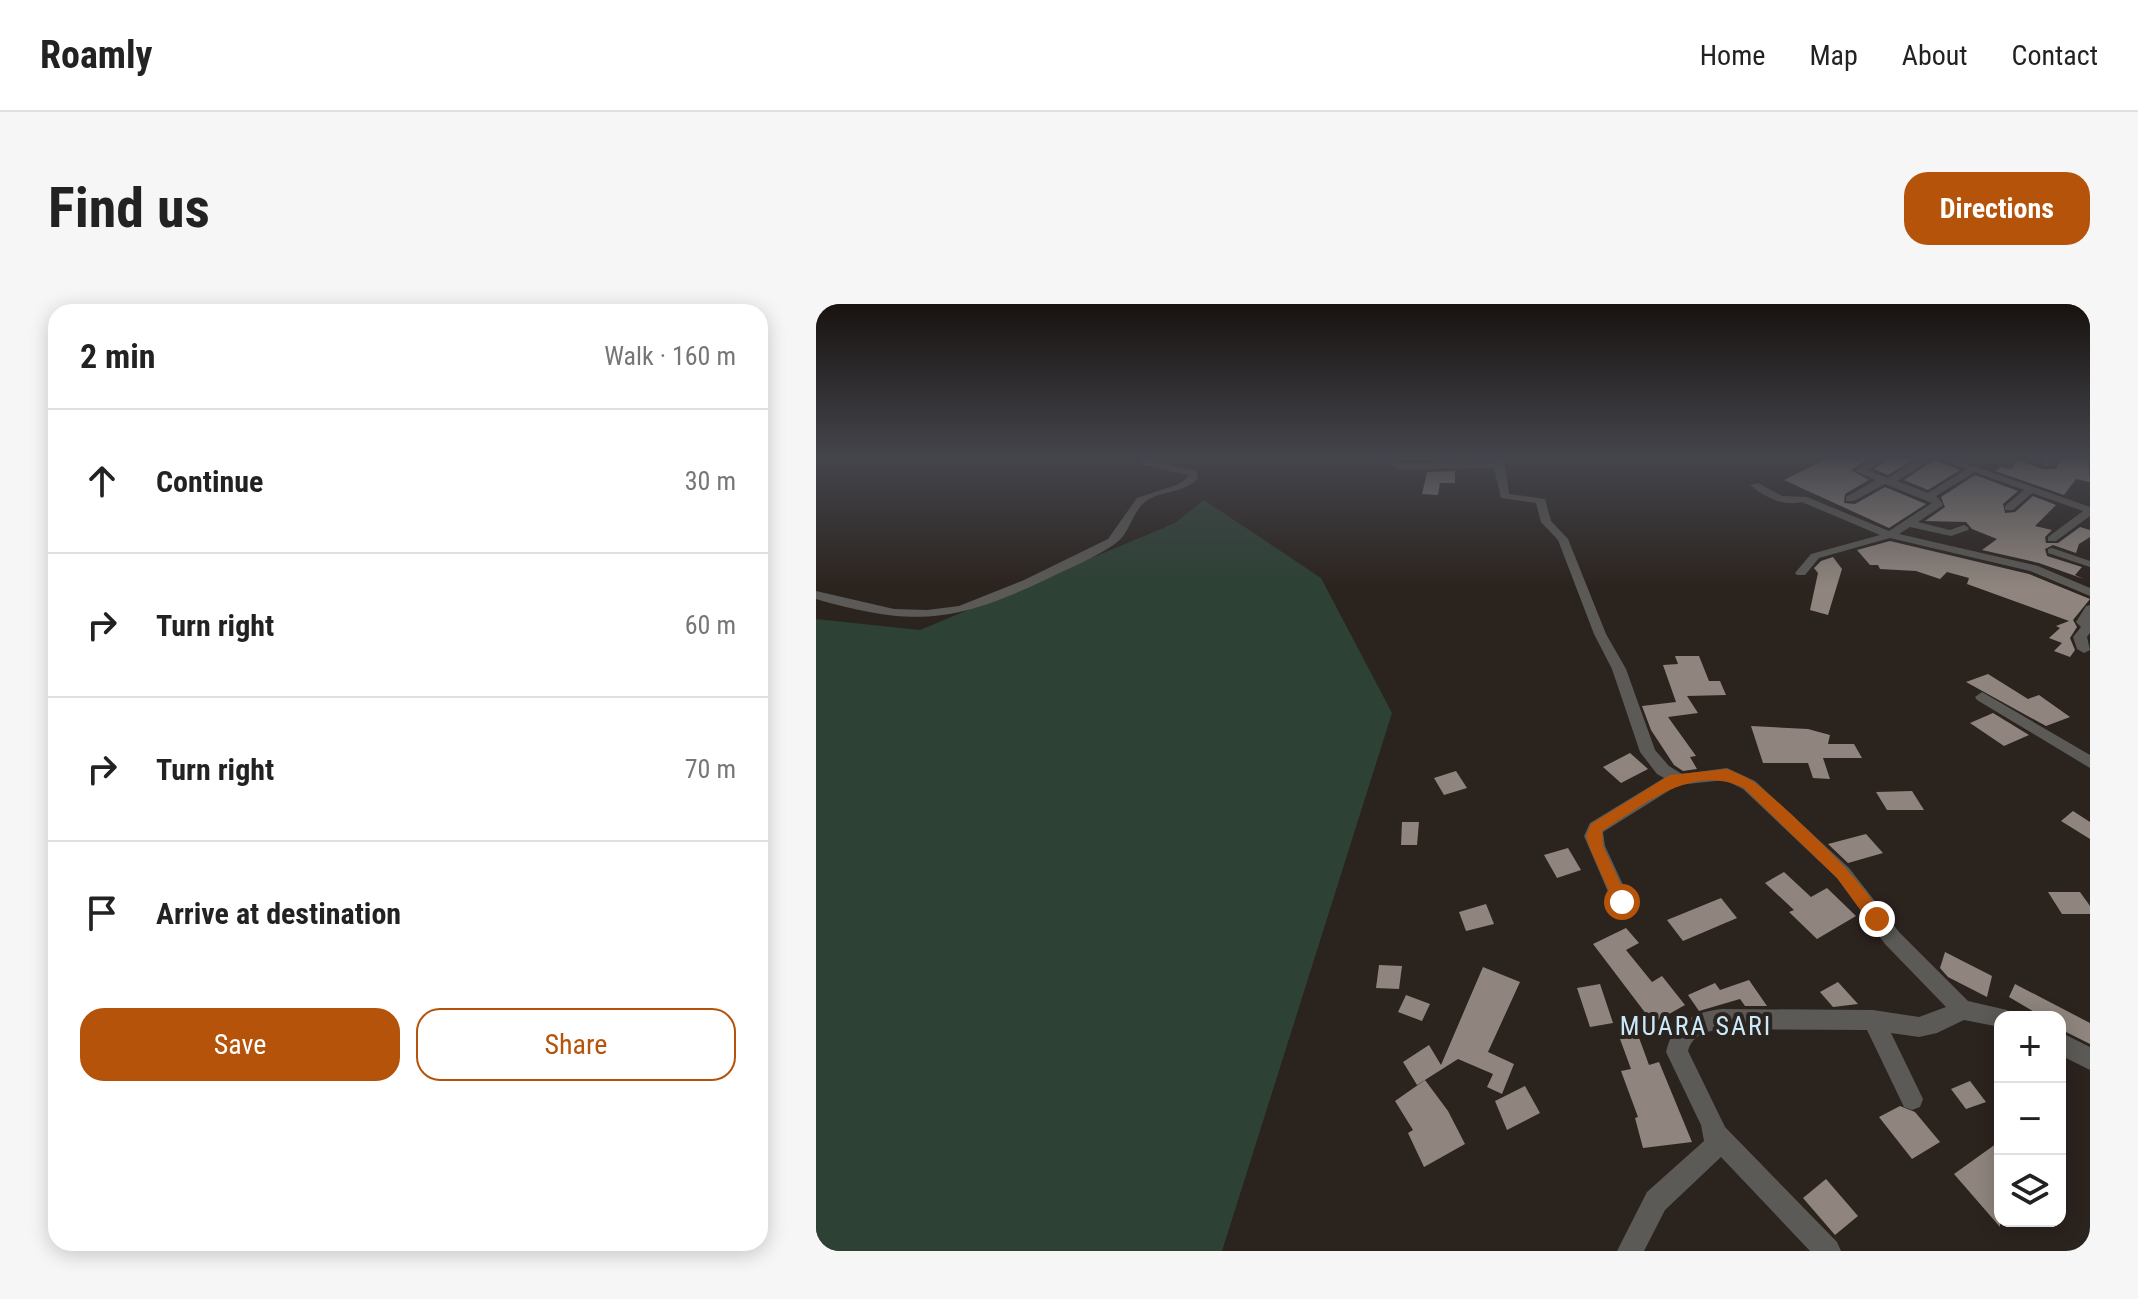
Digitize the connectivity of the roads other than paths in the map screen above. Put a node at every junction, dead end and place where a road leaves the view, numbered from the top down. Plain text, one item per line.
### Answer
1 (1143, 500) edge
2 (1535, 500) edge
3 (1806, 500) edge
4 (1937, 500) edge
5 (2018, 500) edge
6 (2063, 500) edge
7 (2009, 508) dead end
8 (2090, 511) edge
9 (1909, 523) junction
10 (1964, 528) dead end
11 (1890, 535) junction
12 (2090, 566) edge
13 (1801, 573) dead end
14 (2077, 587) junction
15 (2090, 592) edge
16 (816, 595) edge
17 (2090, 609) edge
18 (2084, 649) dead end
19 (1982, 697) dead end
20 (2090, 762) edge
21 (1675, 779) junction
22 (1622, 902) dead end
23 (1963, 1010) junction
24 (1994, 1016) edge
25 (1873, 1020) junction
26 (2066, 1046) edge
27 (2090, 1059) edge
28 (1912, 1099) dead end
29 (1717, 1136) junction
30 (1630, 1251) edge
31 (1828, 1251) edge

1 - 16 street
2 - 21 street
3 - 11 street
4 - 9 street
5 - 7 street
6 - 8 street
8 - 12 street
9 - 10 street
9 - 11 street
11 - 13 street
11 - 14 street
12 - 14 street
14 - 15 street
17 - 18 street
19 - 20 street
21 - 22 street
21 - 23 street
23 - 24 street
23 - 25 street
25 - 28 street
25 - 29 street
26 - 27 street
29 - 30 street
29 - 31 street

